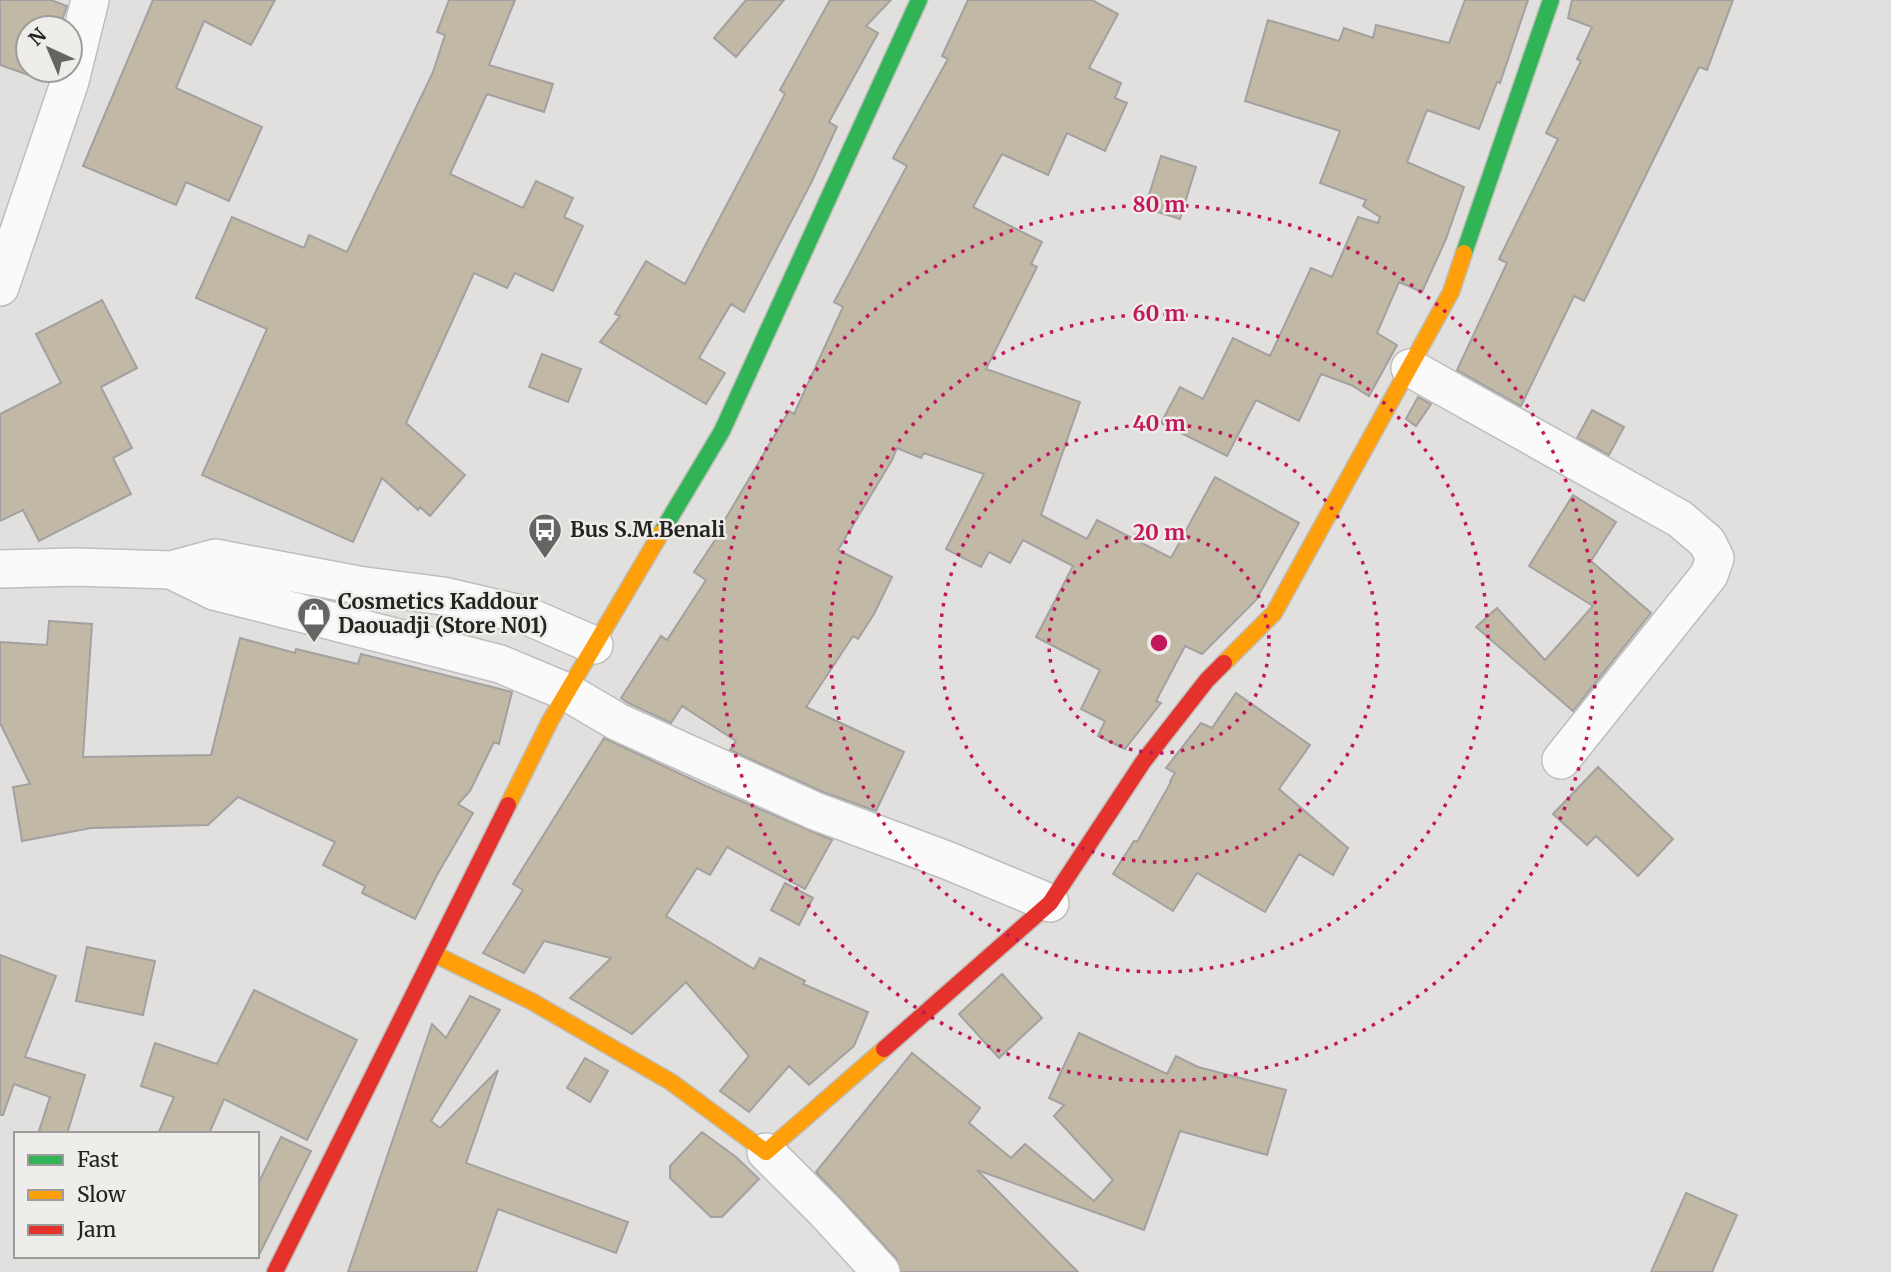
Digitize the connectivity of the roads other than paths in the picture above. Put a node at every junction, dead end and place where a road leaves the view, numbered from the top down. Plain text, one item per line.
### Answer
1 (90, 0) edge
2 (919, 0) edge
3 (1551, 0) edge
4 (0, 287) edge
5 (1409, 368) junction
6 (0, 569) edge
7 (171, 570) junction
8 (594, 645) junction
9 (567, 692) junction
10 (1561, 760) dead end
11 (1050, 903) junction
12 (434, 954) junction
13 (766, 1152) junction
14 (275, 1272) edge
15 (881, 1272) edge

1 - 4 street
2 - 8 street
3 - 5 street
5 - 10 street
5 - 11 street
6 - 7 street
7 - 8 street
7 - 9 street
8 - 9 street
9 - 11 street
9 - 12 street
11 - 13 street
12 - 13 street
12 - 14 street
13 - 15 street

